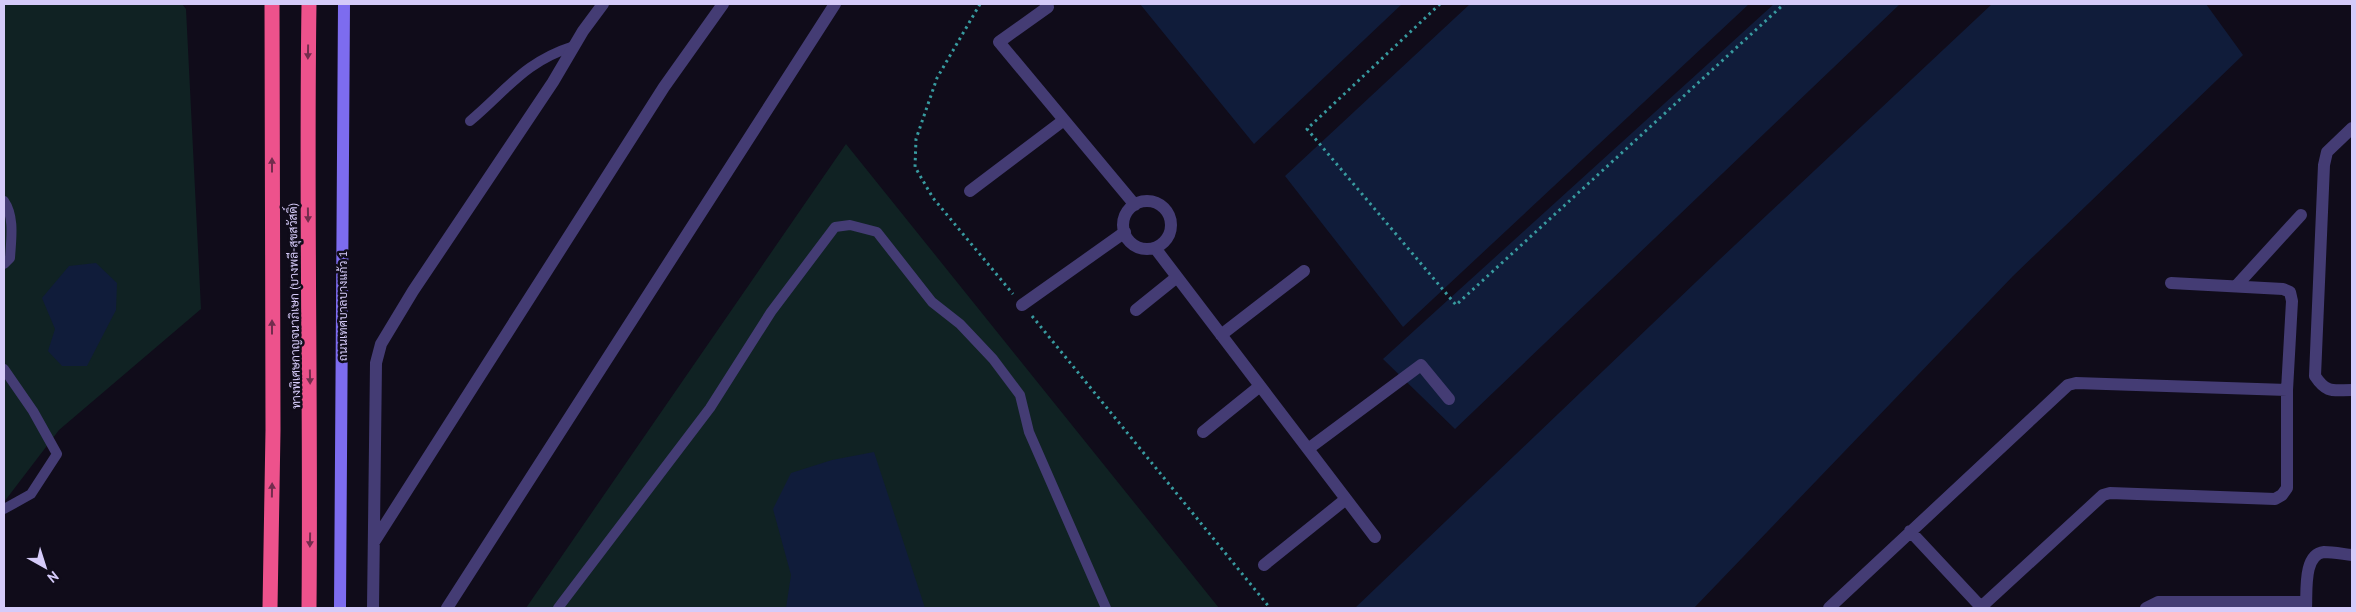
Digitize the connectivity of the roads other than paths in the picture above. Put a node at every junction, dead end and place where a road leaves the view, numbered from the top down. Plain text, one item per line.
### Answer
1 (272, 4) edge
2 (309, 4) edge
3 (344, 4) edge
4 (603, 4) edge
5 (723, 4) edge
6 (834, 4) edge
7 (1048, 7) dead end
8 (574, 46) junction
9 (1064, 120) junction
10 (470, 121) dead end
11 (2352, 128) edge
12 (970, 191) dead end
13 (4, 201) edge
14 (1135, 205) junction
15 (2301, 215) dead end
16 (1124, 232) junction
17 (1155, 248) junction
18 (4, 264) edge
19 (1304, 271) dead end
20 (1177, 277) junction
21 (2171, 283) dead end
22 (2237, 286) junction
23 (1022, 305) road end
24 (1136, 310) dead end
25 (1221, 335) junction
26 (4, 369) edge
27 (1260, 386) junction
28 (2287, 390) junction
29 (2352, 390) edge
30 (1449, 399) dead end
31 (1203, 432) dead end
32 (1308, 449) junction
33 (1346, 499) junction
34 (4, 509) edge
35 (1910, 531) junction
36 (1375, 537) dead end
37 (374, 542) junction
38 (2352, 555) edge
39 (1264, 565) dead end
40 (2306, 605) edge
41 (270, 608) edge
42 (309, 608) edge
43 (340, 608) edge
44 (373, 608) edge
45 (447, 608) edge
46 (558, 608) edge
47 (1106, 608) edge
48 (1829, 608) edge
49 (1981, 608) edge
50 (2146, 608) edge

41 -> 1 highway, ทางพิเศษกาญจนาภิเษก (บางพลี-สุขสวัสดิ์)
2 -> 42 highway, ทางพิเศษกาญจนาภิเษก (บางพลี-สุขสวัสดิ์)
3 - 43 main road, ถนนเทศบาลบางแก้ว 1
4 - 8 street
5 - 37 street
6 - 45 street
7 - 9 street
8 - 10 lane
8 - 37 street
9 - 12 street
9 - 14 street
11 - 29 street
13 - 18 lane
14 - 16 street
14 - 17 street
15 - 22 street
16 - 17 street
16 - 23 street
17 - 20 street
19 - 25 street
20 - 24 street
20 - 25 street
21 - 22 street
22 - 28 street
25 - 27 street
26 - 34 lane
27 - 31 street
27 - 32 street
28 - 35 street
28 - 49 street
30 - 32 street
32 - 33 street
33 - 36 street
33 - 39 street
35 - 48 street
35 - 49 street
37 - 44 street
38 - 40 street
40 - 50 street
46 - 47 lane

